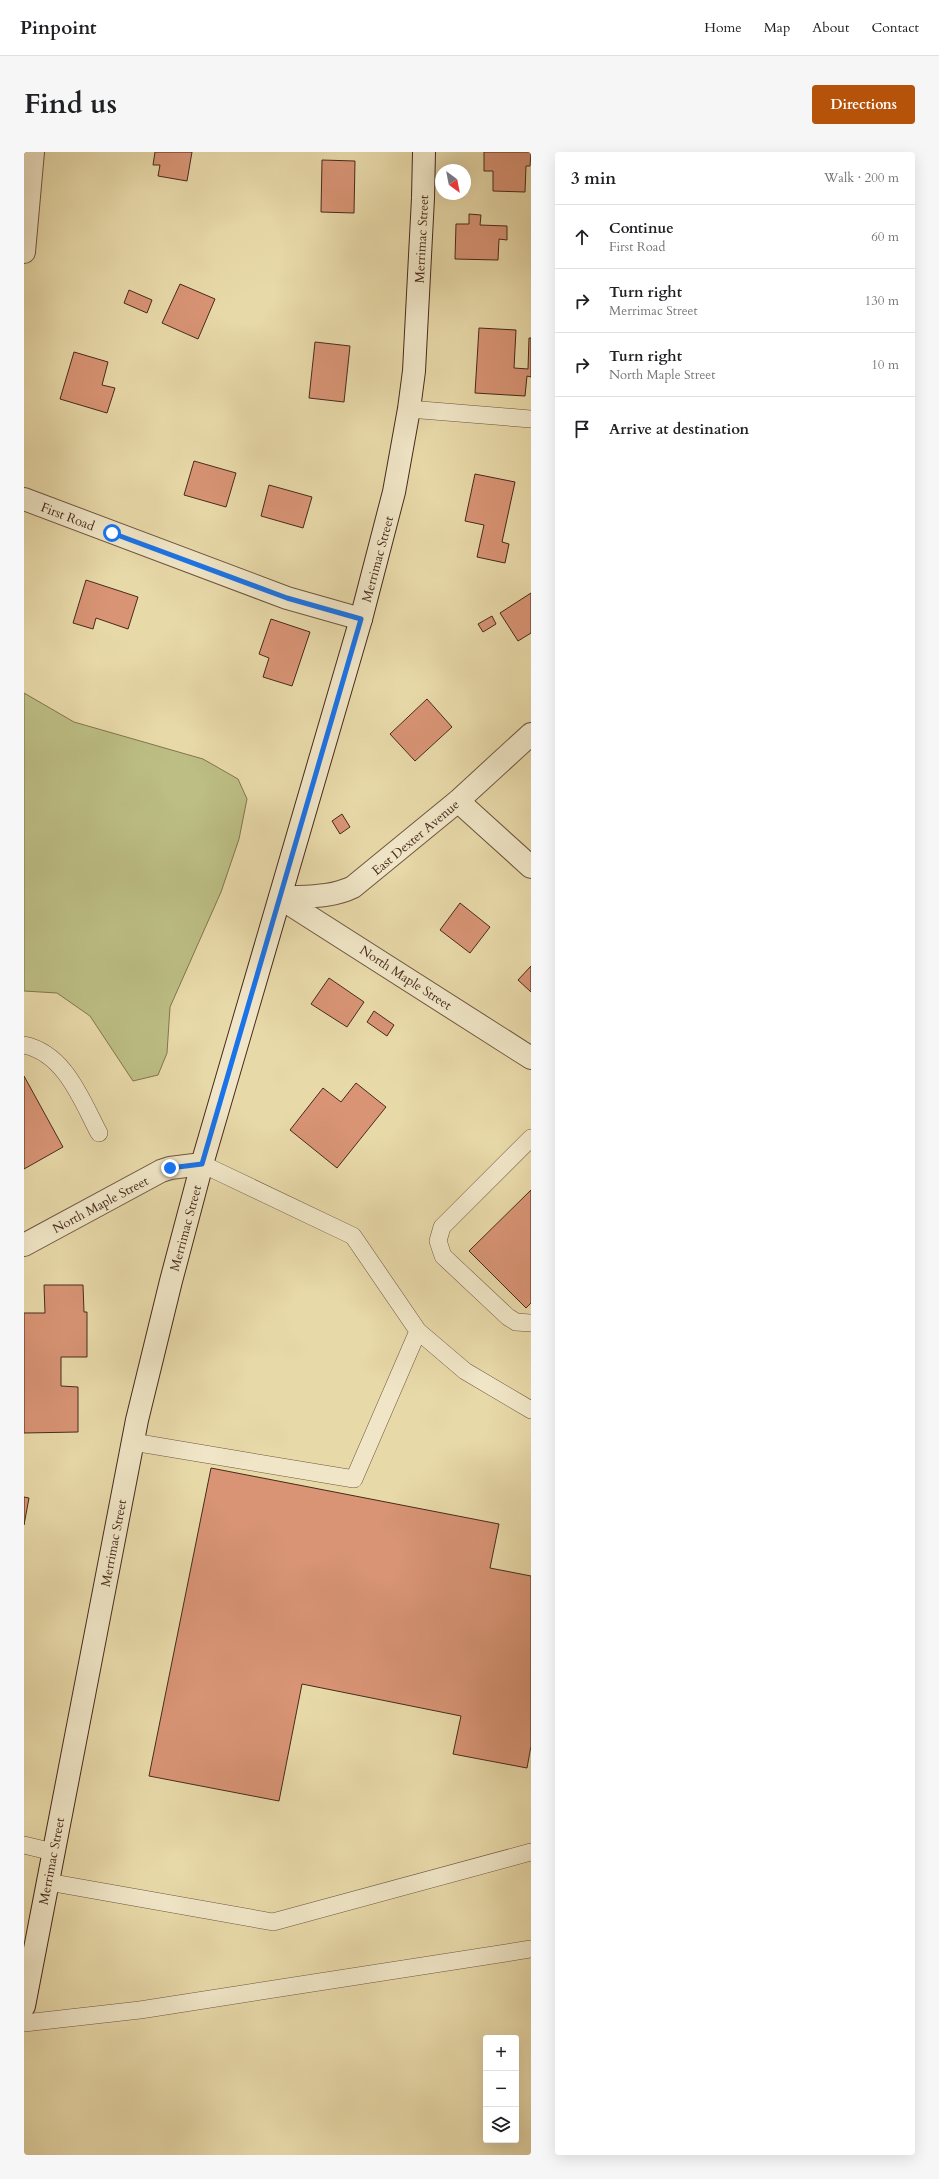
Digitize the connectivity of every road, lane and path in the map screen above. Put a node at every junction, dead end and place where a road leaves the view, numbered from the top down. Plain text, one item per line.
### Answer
1 (33, 152) edge
2 (424, 152) edge
3 (24, 252) edge
4 (409, 409) junction
5 (531, 419) edge
6 (24, 499) edge
7 (361, 619) junction
8 (531, 734) edge
9 (458, 801) junction
10 (531, 867) edge
11 (280, 898) junction
12 (24, 1045) edge
13 (531, 1058) edge
14 (100, 1133) dead end
15 (531, 1138) edge
16 (202, 1164) junction
17 (24, 1245) edge
18 (531, 1323) edge
19 (418, 1331) junction
20 (531, 1410) edge
21 (133, 1442) junction
22 (24, 1845) edge
23 (53, 1852) junction
24 (531, 1852) edge
25 (48, 1882) junction
26 (531, 1949) edge
27 (24, 2006) edge
28 (24, 2023) edge

1 - 3 main road
2 - 4 main road, Merrimac Street
4 - 5 lane
4 - 7 main road, Merrimac Street
6 - 7 main road, First Road
7 - 11 main road, Merrimac Street
8 - 9 main road, East Dexter Avenue
9 - 10 main road
9 - 11 main road, East Dexter Avenue
11 - 13 main road, North Maple Street
11 - 16 main road, Merrimac Street
12 - 14 lane
15 - 18 lane
16 - 17 main road, North Maple Street
16 - 19 lane
16 - 21 main road, Merrimac Street
19 - 20 lane
19 - 21 lane
21 - 23 main road, Merrimac Street
22 - 23 lane
23 - 25 main road, Merrimac Street
24 - 25 lane
25 - 27 main road, Merrimac Street
26 - 28 lane

